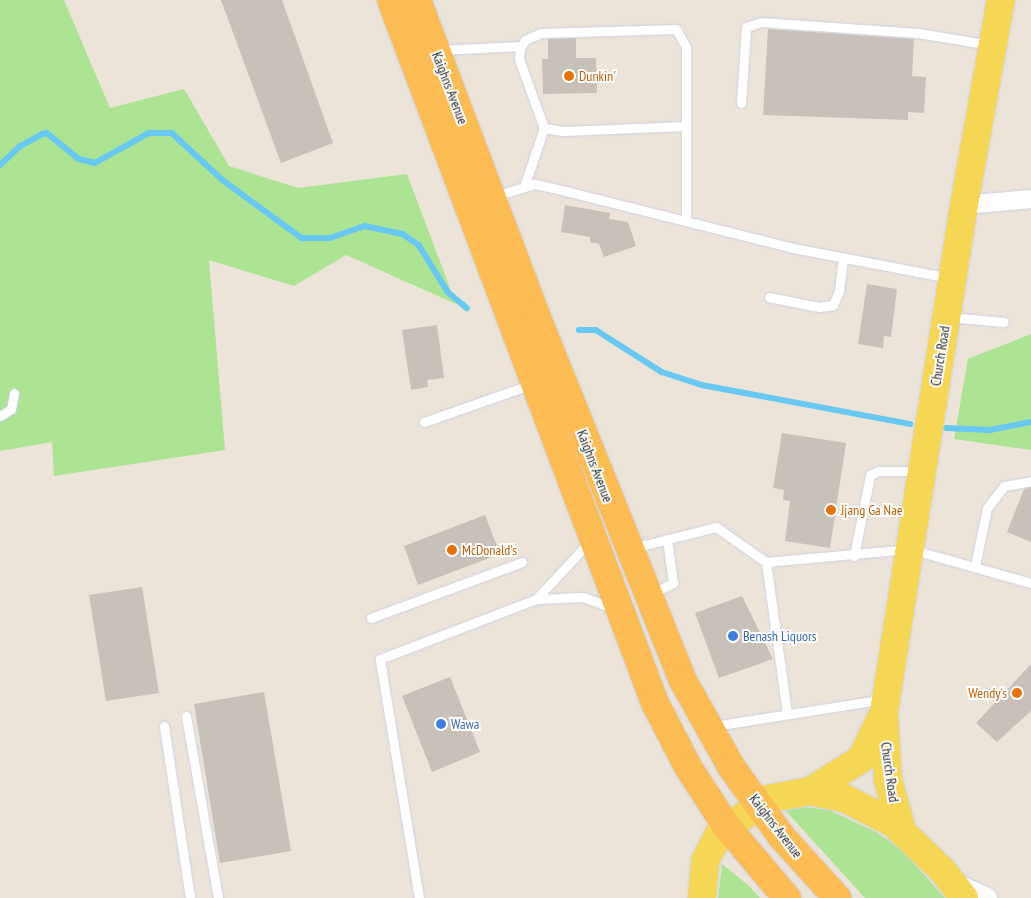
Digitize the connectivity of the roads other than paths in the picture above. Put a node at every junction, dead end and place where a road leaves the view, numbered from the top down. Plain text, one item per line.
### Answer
1 (391, 0) edge
2 (417, 0) edge
3 (1001, 0) edge
4 (994, 45) junction
5 (522, 46) junction
6 (436, 50) junction
7 (741, 103) dead end
8 (686, 126) junction
9 (544, 128) junction
10 (524, 187) junction
11 (491, 197) junction
12 (1031, 199) edge
13 (964, 205) junction
14 (686, 219) junction
15 (843, 258) junction
16 (952, 279) junction
17 (769, 296) dead end
18 (946, 316) junction
19 (1004, 322) dead end
20 (535, 383) junction
21 (14, 393) dead end
22 (0, 416) edge
23 (424, 422) dead end
24 (922, 472) junction
25 (1031, 481) edge
26 (593, 537) junction
27 (667, 539) junction
28 (910, 549) junction
29 (628, 550) junction
30 (854, 556) junction
31 (522, 562) dead end
32 (766, 562) junction
33 (975, 566) junction
34 (1031, 583) edge
35 (647, 597) junction
36 (536, 599) junction
37 (620, 611) junction
38 (371, 618) dead end
39 (885, 706) junction
40 (787, 713) junction
41 (186, 716) dead end
42 (164, 726) dead end
43 (706, 728) junction
44 (810, 791) junction
45 (758, 804) junction
46 (727, 826) junction
47 (902, 830) junction
48 (959, 890) edge
49 (700, 896) edge
50 (190, 898) edge
51 (218, 898) edge
52 (419, 898) edge
53 (787, 898) edge
54 (837, 898) edge
55 (986, 898) edge

1 - 20 highway, Kaighns Avenue
2 - 6 highway, Kaighns Avenue
3 - 4 main road, Church Road
4 - 7 lane
4 - 13 main road, Church Road
5 - 6 lane
5 - 8 lane
5 - 9 lane
6 - 11 highway, Kaighns Avenue
8 - 9 lane
8 - 14 lane
9 - 10 lane
10 - 11 lane
10 - 14 lane
11 - 29 highway, Kaighns Avenue
12 - 13 street
13 - 16 main road, Church Road
14 - 15 lane
15 - 16 lane
15 - 17 lane
16 - 18 main road, Church Road
18 - 19 lane
18 - 24 main road, Church Road
20 - 23 lane
20 - 26 highway, Kaighns Avenue
21 - 22 lane
24 - 28 main road, Church Road
24 - 30 lane
25 - 33 lane
26 - 36 lane
26 - 37 highway, Kaighns Avenue
27 - 29 lane
27 - 32 lane
27 - 35 lane
28 - 30 lane
28 - 33 lane
28 - 39 main road, Church Road
29 - 35 highway, Kaighns Avenue
30 - 32 lane
31 - 38 lane
32 - 40 lane
33 - 34 lane
35 - 43 highway, Kaighns Avenue
36 - 37 lane
36 - 52 lane
37 - 46 highway, Kaighns Avenue
39 - 40 lane
39 - 44 main road, Church Road
39 - 47 main road, Church Road
40 - 43 lane
41 - 51 lane
42 - 50 lane
43 - 45 highway, Kaighns Avenue
44 - 45 main road, Church Road
44 - 47 main road, Church Road
45 - 46 main road, Church Road
45 - 54 highway, Kaighns Avenue
46 - 49 main road, Church Road
46 - 53 highway, Kaighns Avenue
47 - 48 main road, Church Road
48 - 55 street

